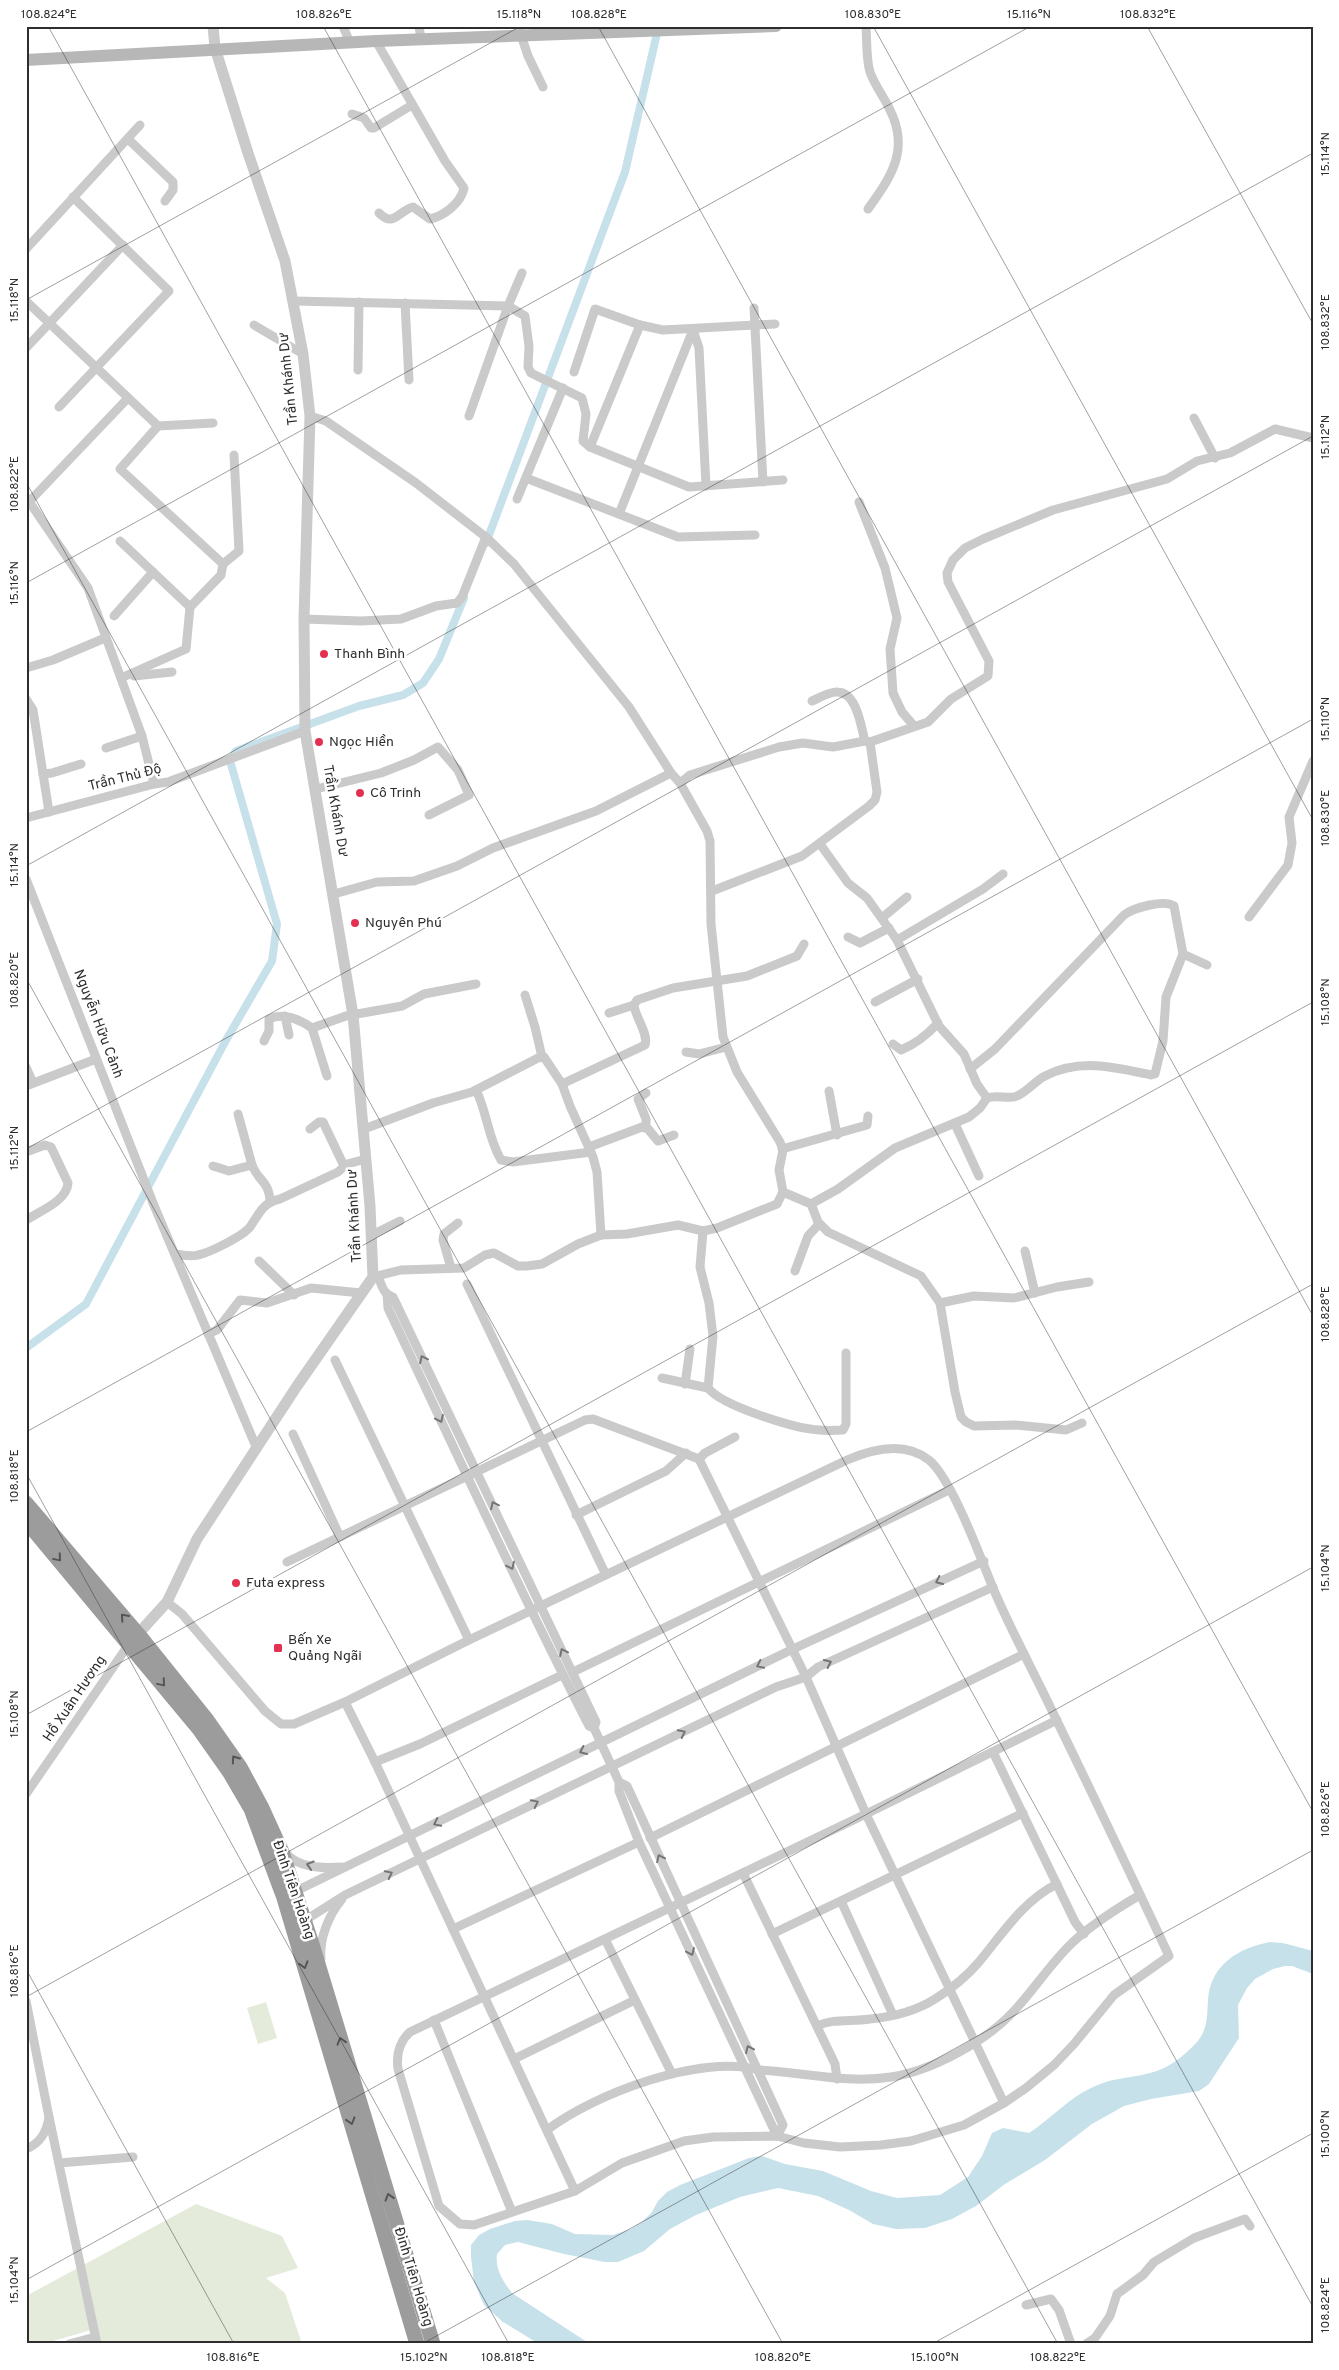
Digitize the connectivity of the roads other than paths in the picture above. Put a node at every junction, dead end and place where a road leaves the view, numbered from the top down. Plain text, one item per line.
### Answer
1 (212, 26) edge
2 (343, 26) edge
3 (419, 26) edge
4 (776, 26) edge
5 (866, 26) edge
6 (650, 28) edge
7 (519, 31) edge
8 (422, 39) junction
9 (376, 41) junction
10 (350, 42) junction
11 (215, 48) junction
12 (26, 60) edge
13 (543, 87) dead end
14 (412, 105) junction
15 (352, 114) dead end
16 (140, 125) dead end
17 (128, 139) junction
18 (73, 197) junction
19 (165, 200) dead end
20 (868, 209) dead end
21 (379, 213) dead end
22 (123, 245) junction
23 (26, 248) edge
24 (522, 273) dead end
25 (26, 300) edge
26 (294, 300) junction
27 (359, 302) junction
28 (405, 303) junction
29 (508, 306) junction
30 (754, 308) dead end
31 (50, 322) junction
32 (254, 324) dead end
33 (775, 324) dead end
34 (640, 325) junction
35 (755, 326) junction
36 (693, 330) junction
37 (26, 348) edge
38 (303, 354) junction
39 (96, 368) junction
40 (358, 370) dead end
41 (574, 372) dead end
42 (409, 380) dead end
43 (563, 388) junction
44 (128, 398) junction
45 (59, 407) dead end
46 (310, 416) junction
47 (469, 416) dead end
48 (1194, 418) dead end
49 (213, 423) dead end
50 (158, 426) junction
51 (1313, 438) edge
52 (590, 447) junction
53 (234, 455) dead end
54 (1215, 458) junction
55 (637, 467) junction
56 (526, 478) junction
57 (783, 480) dead end
58 (763, 482) junction
59 (706, 486) junction
60 (517, 499) dead end
61 (27, 502) edge
62 (859, 502) dead end
63 (619, 514) junction
64 (755, 535) dead end
65 (488, 539) junction
66 (120, 541) dead end
67 (223, 564) junction
68 (153, 572) junction
69 (190, 606) junction
70 (114, 616) dead end
71 (304, 618) junction
72 (105, 638) junction
73 (26, 667) edge
74 (172, 672) dead end
75 (121, 678) junction
76 (26, 698) edge
77 (812, 701) dead end
78 (914, 726) junction
79 (305, 727) junction
80 (142, 736) junction
81 (868, 741) junction
82 (106, 748) dead end
83 (1313, 761) edge
84 (80, 764) dead end
85 (671, 773) junction
86 (43, 774) junction
87 (680, 783) junction
88 (154, 784) junction
89 (316, 789) junction
90 (49, 812) junction
91 (429, 815) dead end
92 (26, 818) edge
93 (820, 844) junction
94 (1003, 874) dead end
95 (26, 879) edge
96 (712, 891) junction
97 (334, 894) junction
98 (907, 897) dead end
99 (1249, 917) dead end
100 (882, 918) junction
101 (889, 928) junction
102 (848, 937) dead end
103 (897, 940) junction
104 (804, 944) dead end
105 (1183, 954) junction
106 (1206, 965) dead end
107 (918, 979) junction
108 (717, 981) junction
109 (476, 984) dead end
110 (525, 995) dead end
111 (875, 1002) dead end
112 (634, 1005) junction
113 (609, 1013) dead end
114 (353, 1015) junction
115 (285, 1016) junction
116 (938, 1023) junction
117 (312, 1028) junction
118 (289, 1035) dead end
119 (264, 1041) dead end
120 (893, 1044) dead end
121 (726, 1047) junction
122 (686, 1052) dead end
123 (542, 1057) junction
124 (96, 1060) junction
125 (26, 1067) edge
126 (970, 1069) junction
127 (327, 1076) dead end
128 (29, 1084) edge
129 (562, 1084) junction
130 (476, 1090) junction
131 (829, 1091) dead end
132 (646, 1092) dead end
133 (987, 1098) junction
134 (238, 1114) dead end
135 (868, 1116) dead end
136 (955, 1124) junction
137 (646, 1127) junction
138 (310, 1129) dead end
139 (364, 1129) junction
140 (674, 1135) dead end
141 (837, 1135) junction
142 (590, 1149) junction
143 (782, 1149) junction
144 (26, 1152) edge
145 (366, 1159) junction
146 (252, 1165) junction
147 (213, 1166) dead end
148 (344, 1166) junction
149 (979, 1176) dead end
150 (783, 1192) junction
151 (796, 1198) junction
152 (270, 1201) junction
153 (777, 1204) junction
154 (811, 1204) junction
155 (26, 1220) edge
156 (400, 1221) dead end
157 (458, 1222) dead end
158 (820, 1224) junction
159 (703, 1231) junction
160 (372, 1235) junction
161 (601, 1235) junction
162 (1025, 1251) dead end
163 (175, 1254) junction
164 (259, 1261) dead end
165 (451, 1268) junction
166 (795, 1271) dead end
167 (376, 1276) junction
168 (1089, 1282) dead end
169 (467, 1284) dead end
170 (361, 1293) junction
171 (1035, 1293) junction
172 (294, 1295) junction
173 (387, 1295) junction
174 (940, 1303) junction
175 (208, 1334) junction
176 (690, 1349) dead end
177 (846, 1353) dead end
178 (335, 1360) dead end
179 (662, 1378) dead end
180 (685, 1384) junction
181 (708, 1388) junction
182 (1082, 1423) dead end
183 (293, 1434) dead end
184 (735, 1437) dead end
185 (542, 1442) junction
186 (258, 1449) junction
187 (686, 1453) junction
188 (699, 1459) junction
189 (478, 1472) junction
190 (467, 1477) junction
191 (949, 1490) junction
192 (26, 1503) edge
193 (404, 1505) junction
194 (576, 1515) junction
195 (728, 1518) junction
196 (26, 1521) edge
197 (340, 1537) junction
198 (984, 1561) junction
199 (287, 1562) dead end
200 (606, 1575) junction
201 (760, 1580) junction
202 (992, 1587) junction
203 (167, 1602) junction
204 (537, 1608) junction
205 (134, 1639) junction
206 (469, 1640) junction
207 (793, 1649) junction
208 (1024, 1654) junction
209 (572, 1672) junction
210 (562, 1675) junction
211 (806, 1677) junction
212 (345, 1702) junction
213 (1057, 1720) junction
214 (594, 1728) junction
215 (600, 1743) junction
216 (836, 1747) junction
217 (994, 1752) junction
218 (375, 1762) junction
219 (611, 1767) junction
220 (619, 1782) junction
221 (26, 1794) edge
222 (1023, 1813) junction
223 (866, 1814) junction
224 (409, 1836) junction
225 (650, 1838) junction
226 (639, 1842) junction
227 (279, 1845) junction
228 (420, 1859) junction
229 (347, 1867) junction
230 (743, 1872) junction
231 (896, 1875) junction
232 (1057, 1884) junction
233 (294, 1892) junction
234 (345, 1895) junction
235 (1140, 1895) junction
236 (841, 1901) junction
237 (681, 1902) junction
238 (670, 1908) junction
239 (304, 1921) junction
240 (453, 1929) junction
241 (772, 1934) junction
242 (1084, 1934) junction
243 (606, 1939) junction
244 (323, 1981) junction
245 (950, 1988) junction
246 (485, 1995) junction
247 (636, 2000) junction
248 (26, 2001) edge
249 (894, 2014) junction
250 (434, 2020) junction
251 (817, 2026) junction
252 (975, 2041) junction
253 (514, 2059) junction
254 (744, 2066) junction
255 (759, 2070) junction
256 (672, 2074) junction
257 (837, 2079) junction
258 (1004, 2104) junction
259 (49, 2117) junction
260 (547, 2130) junction
261 (777, 2136) junction
262 (26, 2149) edge
263 (132, 2157) dead end
264 (58, 2163) junction
265 (576, 2191) junction
266 (512, 2212) junction
267 (1250, 2226) dead end
268 (1026, 2305) dead end
269 (96, 2340) edge
270 (68, 2344) edge
271 (418, 2344) edge
272 (433, 2344) edge
273 (1071, 2344) edge
274 (1086, 2344) edge

1 - 11 street, Trần Khánh Dư
2 - 10 street
3 - 8 street
4 - 6 main road
5 - 20 street
6 - 7 main road
7 - 8 main road
7 - 13 street
8 - 9 main road
9 - 10 main road
9 - 14 street
10 - 11 main road
11 - 12 main road
11 - 26 street, Trần Khánh Dư
14 - 15 street
14 - 21 street
16 - 17 street
17 - 18 street
17 - 19 street
18 - 22 street
18 - 23 street
22 - 31 street
22 - 39 street
24 - 29 street
25 - 31 street
26 - 27 street
26 - 38 street, Trần Khánh Dư
27 - 28 street
27 - 40 street
28 - 29 street
28 - 42 street
29 - 43 street
29 - 47 street
30 - 35 street
31 - 37 street
31 - 39 street
32 - 38 street
33 - 35 street
34 - 36 street
34 - 41 street
34 - 52 street
35 - 36 street
35 - 58 street
36 - 55 street
36 - 59 street
38 - 46 street, Trần Khánh Dư
39 - 44 street
39 - 45 street
43 - 52 street
43 - 56 street
44 - 50 street
44 - 61 street
46 - 65 street
46 - 71 street, Trần Khánh Dư
48 - 54 street
49 - 50 street
50 - 67 street
51 - 54 street
52 - 55 street
53 - 67 street
54 - 78 street
55 - 59 street
55 - 63 street
56 - 60 street
56 - 63 street
57 - 58 street
58 - 59 street
61 - 72 street
62 - 78 street
63 - 64 street
65 - 71 street
65 - 85 street
66 - 68 street
67 - 69 street
68 - 69 street
68 - 70 street
69 - 75 street
71 - 79 street, Trần Khánh Dư
72 - 73 street
72 - 75 street
74 - 75 street
75 - 80 street
76 - 86 street
77 - 81 street
78 - 81 street
79 - 88 street, Trần Thủ Độ
79 - 89 street, Trần Khánh Dư
80 - 82 street
80 - 88 street
81 - 87 street
81 - 93 street
83 - 99 street
84 - 86 street
85 - 87 street
85 - 97 street
86 - 90 street
87 - 96 street
88 - 90 street, Trần Thủ Độ
89 - 91 street
89 - 97 street, Trần Khánh Dư
90 - 92 street, Trần Thủ Độ
93 - 96 street
93 - 100 street
94 - 103 street
95 - 124 street, Nguyễn Hữu Cảnh
96 - 108 street
97 - 114 street, Trần Khánh Dư
98 - 100 street
100 - 101 street
101 - 102 street
101 - 103 street
103 - 107 street
104 - 108 street
105 - 106 street
105 - 126 street
105 - 133 street
107 - 111 street
107 - 116 street
108 - 112 street
108 - 121 street
109 - 114 street
110 - 123 street
112 - 113 street
112 - 129 street
114 - 117 street
114 - 139 street, Trần Khánh Dư
115 - 117 street
115 - 118 street
115 - 119 street
116 - 120 street
116 - 126 street
117 - 127 street
121 - 122 street
121 - 143 street
123 - 129 street
123 - 130 street
124 - 128 street
124 - 163 street, Nguyễn Hữu Cảnh
125 - 128 street
126 - 133 street
129 - 142 street
130 - 139 street
130 - 142 street
131 - 141 street
132 - 137 street
133 - 136 street
134 - 146 street
135 - 141 street
136 - 149 street
136 - 154 street
137 - 140 street
137 - 142 street
138 - 148 street
139 - 145 street, Trần Khánh Dư
141 - 143 street
142 - 161 street
143 - 150 street
144 - 155 street
145 - 148 street
145 - 160 street, Trần Khánh Dư
146 - 147 street
146 - 152 street
148 - 152 street
150 - 151 street
150 - 153 street
151 - 153 street
151 - 154 street
152 - 163 street
153 - 159 street
154 - 158 street
156 - 160 street
157 - 165 street
158 - 166 street
158 - 174 street
159 - 161 street
159 - 181 street
160 - 167 street, Trần Khánh Dư
161 - 165 street
162 - 171 street
163 - 175 street
164 - 172 street
165 - 167 street
167 - 170 street, Trần Khánh Dư
167 - 173 street
168 - 171 street
169 - 185 street
170 - 172 street
170 - 186 street, Trần Khánh Dư
171 - 174 street
172 - 175 street
189 -> 173 street
173 -> 190 street
174 - 182 street
175 - 186 street
176 - 180 street
177 - 181 street
178 - 193 street
179 - 180 street
180 - 181 street
183 - 197 street
184 - 188 street
185 - 187 street
185 - 189 street
185 - 194 street
186 - 203 street, Trần Khánh Dư
187 - 188 street
187 - 194 street
188 - 195 street
189 - 190 street
204 -> 189 street
190 - 193 street
190 -> 204 street
191 - 195 street
191 - 198 street
191 - 201 street
205 -> 192 highway, Đinh Tiên Hoàng
193 - 197 street
193 - 206 street
194 - 200 street
195 - 200 street
195 - 201 street
196 -> 205 highway, Đinh Tiên Hoàng
197 - 199 street
198 - 202 street
198 -> 207 street
200 - 204 street
201 - 207 street
201 - 209 street
202 - 208 street
211 -> 202 street
203 - 205 street, Trần Khánh Dư
203 - 212 street
204 - 206 street
209 -> 204 street
204 - 210 street
205 - 221 street, Hồ Xuân Hương
227 -> 205 highway, Đinh Tiên Hoàng
205 -> 271 highway, Đinh Tiên Hoàng
206 - 212 street
207 - 211 street
207 -> 215 street
208 - 213 street
208 - 216 street
209 - 214 street
210 - 214 street
210 - 218 street
211 - 216 street
219 -> 211 street
212 - 218 street
213 - 217 street
213 - 235 street
214 - 215 street
215 - 219 street
215 -> 224 street
216 - 223 street
216 - 225 street
217 - 222 street
217 - 223 street
218 - 224 street
219 - 220 street
228 -> 219 street
220 - 225 street
220 - 226 street
222 - 231 street
222 - 232 street
223 - 230 street
223 - 231 street
224 - 228 street
224 - 229 street
237 -> 225 street
226 - 238 street
226 - 240 street
229 -> 227 street
227 - 233 highway, Đinh Tiên Hoàng
234 -> 228 street
228 - 240 street
229 - 233 street
230 - 237 street
230 - 241 street
231 - 236 street
231 - 245 street
232 - 242 street
232 - 245 street
233 - 239 highway, Đinh Tiên Hoàng
234 - 239 street
234 - 244 street
235 - 242 street
235 - 258 street
236 - 241 street
236 - 249 street
237 - 238 street
255 -> 237 street
238 - 243 street
238 -> 254 street
239 - 244 highway, Đinh Tiên Hoàng
240 - 246 street
241 - 251 street
242 - 252 street
243 - 246 street
243 - 247 street
272 -> 244 highway, Đinh Tiên Hoàng
245 - 249 street
245 - 252 street
246 - 250 street
246 - 253 street
247 - 253 street
247 - 256 street
248 - 259 street
249 - 251 street
250 - 266 street
250 - 266 street
251 - 257 street
252 - 257 street
252 - 258 street
253 - 260 street
254 - 255 street
254 - 256 street
254 - 261 street
255 - 257 street
255 - 261 street
256 - 260 street
258 - 261 street
259 - 262 street
259 - 264 street
260 - 265 street
261 - 265 street
263 - 264 street
264 - 269 street
265 - 266 street
267 - 274 street
268 - 273 street
269 - 270 street

